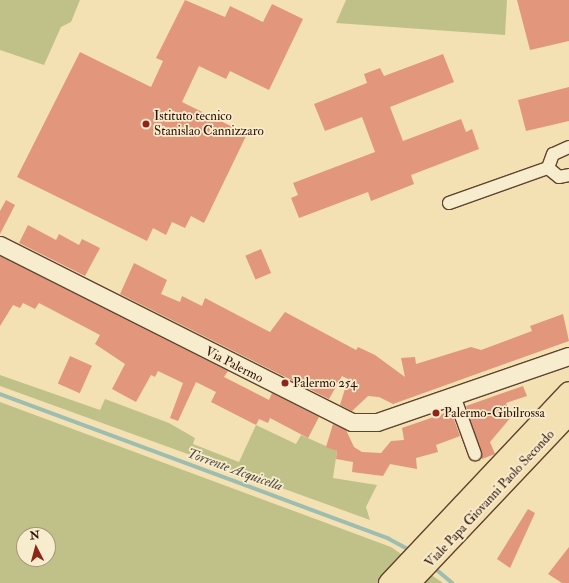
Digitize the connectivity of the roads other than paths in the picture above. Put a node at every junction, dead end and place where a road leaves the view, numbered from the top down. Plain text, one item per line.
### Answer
1 (569, 147) edge
2 (548, 168) junction
3 (569, 175) edge
4 (449, 203) dead end
5 (0, 245) edge
6 (569, 356) edge
7 (569, 392) edge
8 (454, 396) junction
9 (569, 416) edge
10 (475, 454) dead end
11 (389, 583) edge
12 (410, 583) edge

1 - 2 street
2 - 3 street
2 - 4 street
5 - 8 main road, Via Palermo
6 - 8 main road, Via Palermo
7 - 11 main road, Viale Papa Giovanni Paolo Secondo
8 - 10 street
9 - 12 main road, Viale Papa Giovanni Paolo Secondo

